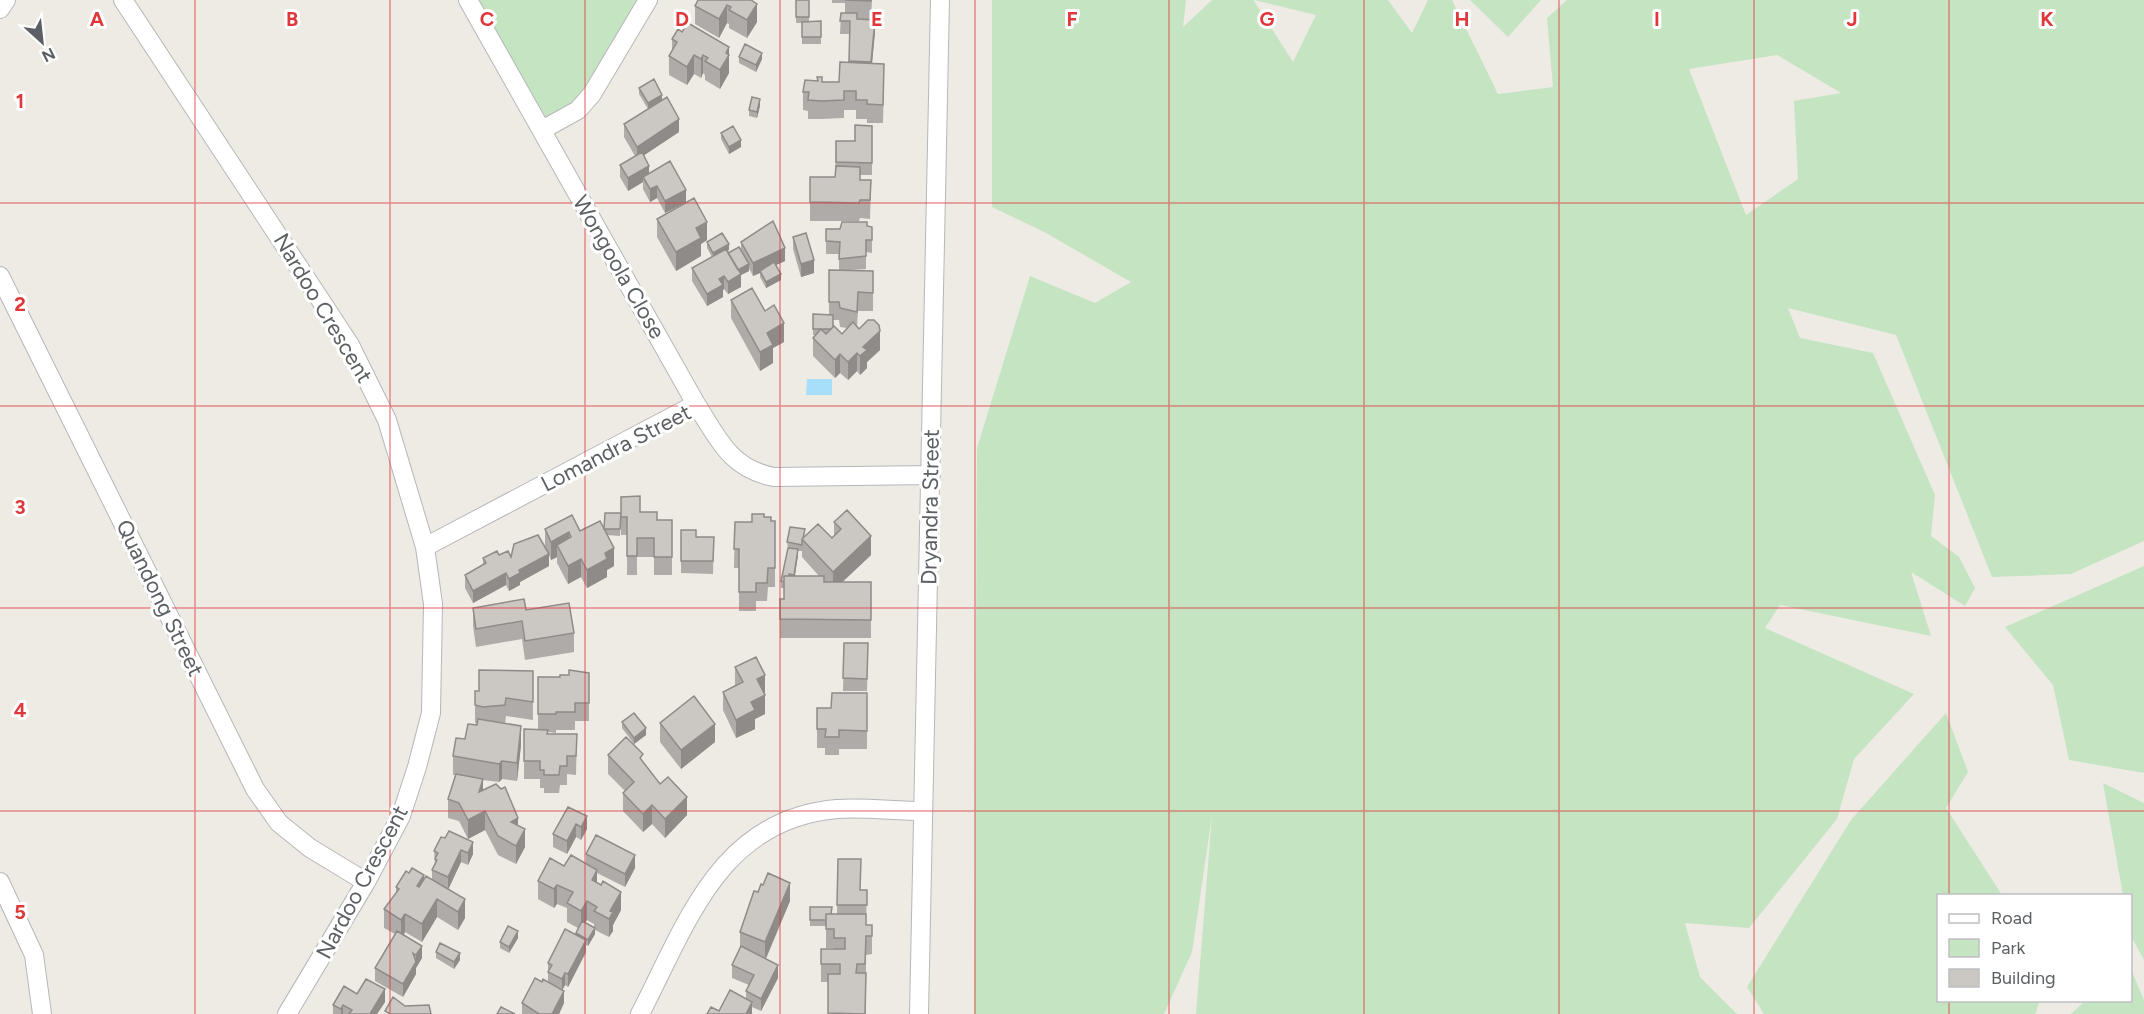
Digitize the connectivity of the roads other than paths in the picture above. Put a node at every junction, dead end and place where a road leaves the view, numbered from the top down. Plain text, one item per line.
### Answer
1 (6, 0) edge
2 (123, 0) edge
3 (468, 0) edge
4 (648, 0) edge
5 (940, 0) edge
6 (0, 9) edge
7 (542, 130) junction
8 (0, 276) edge
9 (696, 404) junction
10 (931, 475) junction
11 (425, 547) junction
12 (923, 811) junction
13 (0, 882) edge
14 (366, 882) junction
15 (42, 1014) edge
16 (287, 1014) edge
17 (640, 1014) edge
18 (919, 1014) edge

1 - 6 street
2 - 11 street, Nardoo Crescent
3 - 7 street, Wongoola Close
4 - 7 street
5 - 10 street, Dryandra Street
7 - 9 street, Wongoola Close
8 - 14 street, Quandong Street
9 - 10 street, Lomandra Street
9 - 11 street, Lomandra Street
10 - 12 street, Dryandra Street
11 - 14 street, Nardoo Crescent
12 - 17 street
12 - 18 street, Dryandra Street
13 - 15 street
14 - 16 street, Nardoo Crescent

